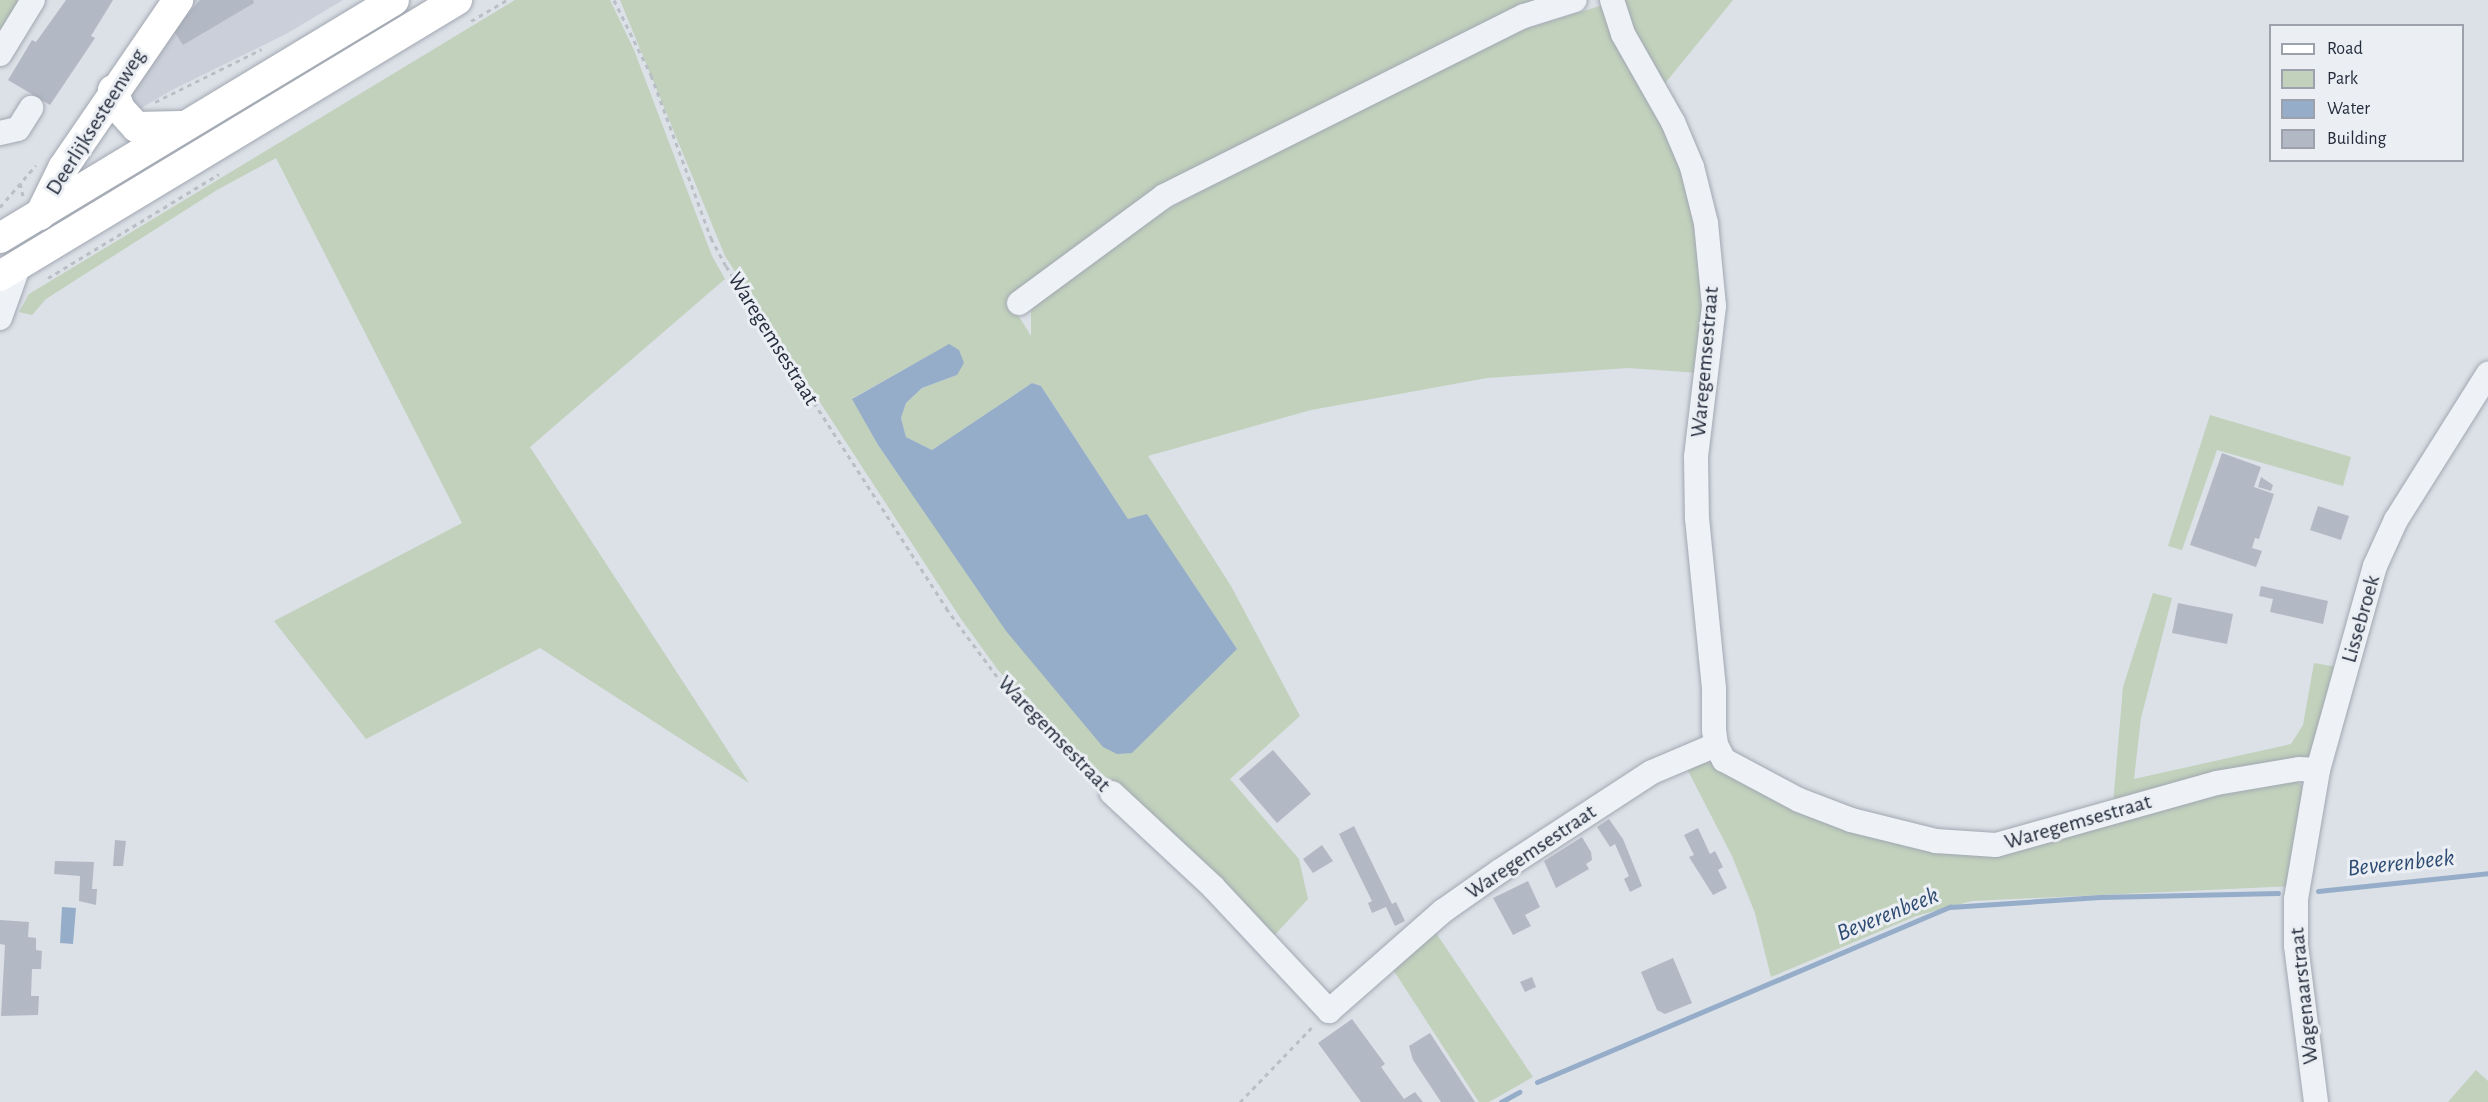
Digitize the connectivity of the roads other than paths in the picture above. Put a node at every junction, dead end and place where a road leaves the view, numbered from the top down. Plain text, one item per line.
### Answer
1 (33, 0) edge
2 (178, 0) edge
3 (394, 0) edge
4 (457, 0) edge
5 (1575, 0) edge
6 (1612, 0) edge
7 (0, 54) edge
8 (114, 90) junction
9 (31, 108) dead end
10 (188, 125) junction
11 (0, 133) edge
12 (41, 214) junction
13 (14, 253) edge
14 (1019, 303) dead end
15 (0, 318) edge
16 (2488, 374) edge
17 (1716, 745) junction
18 (2318, 770) junction
19 (1112, 793) road end
20 (2298, 889) joint
21 (2316, 1102) edge

1 - 7 street
2 - 8 main road, Deerlijksesteenweg
3 - 10 main road
4 - 13 main road
5 - 14 street
6 - 17 street, Waregemsestraat
8 - 10 main road
8 - 12 main road, Deerlijksesteenweg
9 - 11 street
10 - 12 main road
12 - 13 main road, Deerlijksesteenweg
13 - 15 street
16 - 18 street, Lissebroek
17 - 18 street, Waregemsestraat
17 - 19 street, Waregemsestraat
18 - 20 street, Lissebroek
20 - 21 street, Wagenaarstraat

